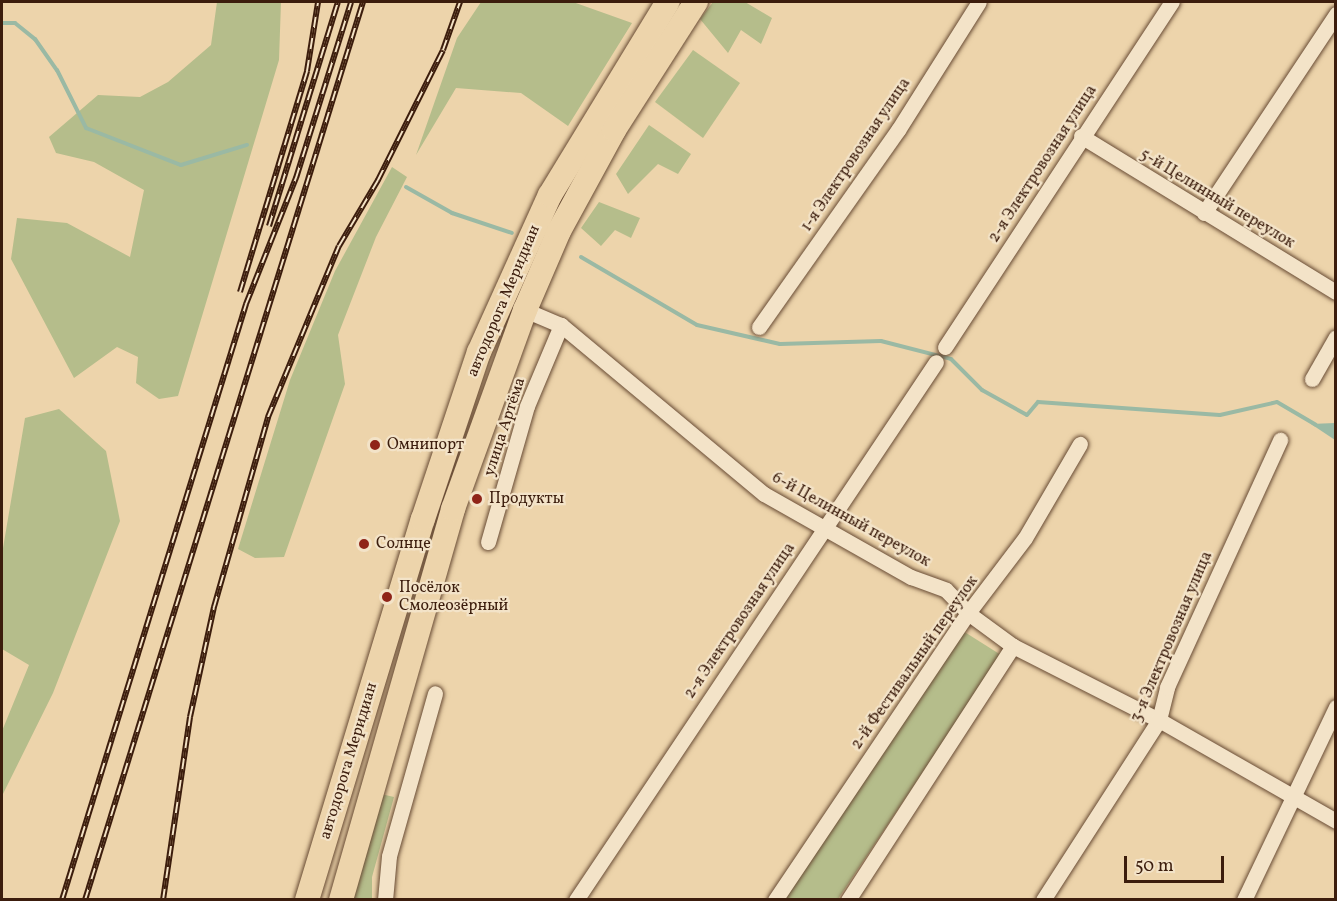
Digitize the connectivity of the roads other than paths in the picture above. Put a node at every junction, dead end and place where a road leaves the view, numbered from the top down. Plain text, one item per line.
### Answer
1 (668, 2) edge
2 (696, 2) edge
3 (979, 2) edge
4 (1172, 2) edge
5 (1335, 14) edge
6 (1081, 136) junction
7 (1204, 213) junction
8 (1335, 292) edge
9 (501, 300) junction
10 (525, 310) junction
11 (561, 325) junction
12 (759, 327) dead end
13 (1335, 337) edge
14 (945, 347) dead end
15 (936, 362) dead end
16 (1312, 379) dead end
17 (1280, 440) dead end
18 (1080, 444) dead end
19 (824, 526) junction
20 (488, 542) dead end
21 (968, 613) junction
22 (1013, 646) junction
23 (435, 693) dead end
24 (1335, 707) edge
25 (1159, 720) junction
26 (1293, 800) junction
27 (1335, 821) edge
28 (307, 900) edge
29 (341, 900) edge
30 (385, 900) edge
31 (576, 900) edge
32 (775, 900) edge
33 (848, 900) edge
34 (1043, 900) edge
35 (1244, 900) edge

1 - 9 main road, автодорога Меридиан
2 - 10 main road, автодорога Меридиан
3 - 12 street, 1-я Электровозная улица
4 - 6 street, 2-я Электровозная улица
5 - 7 street
6 - 7 street, 5-й Целинный переулок
6 - 14 street, 2-я Электровозная улица
7 - 8 street, 5-й Целинный переулок
9 - 10 main road
9 - 28 main road, автодорога Меридиан
10 - 11 street, 6-й Целинный переулок
10 - 29 main road, автодорога Меридиан
11 - 19 street, 6-й Целинный переулок
11 - 20 street, улица Артёма
13 - 16 street
15 - 19 street, 2-я Электровозная улица
17 - 25 street, 3-я Электровозная улица
18 - 21 street, 2-й Фестивальный переулок
19 - 21 street, 6-й Целинный переулок
19 - 31 street, 2-я Электровозная улица
21 - 22 street, 6-й Целинный переулок
21 - 32 street, 2-й Фестивальный переулок
22 - 25 street, 6-й Целинный переулок
22 - 33 street
23 - 30 street
24 - 26 street
25 - 26 street, 6-й Целинный переулок
25 - 34 street, 3-я Электровозная улица
26 - 27 street, 6-й Целинный переулок
26 - 35 street

